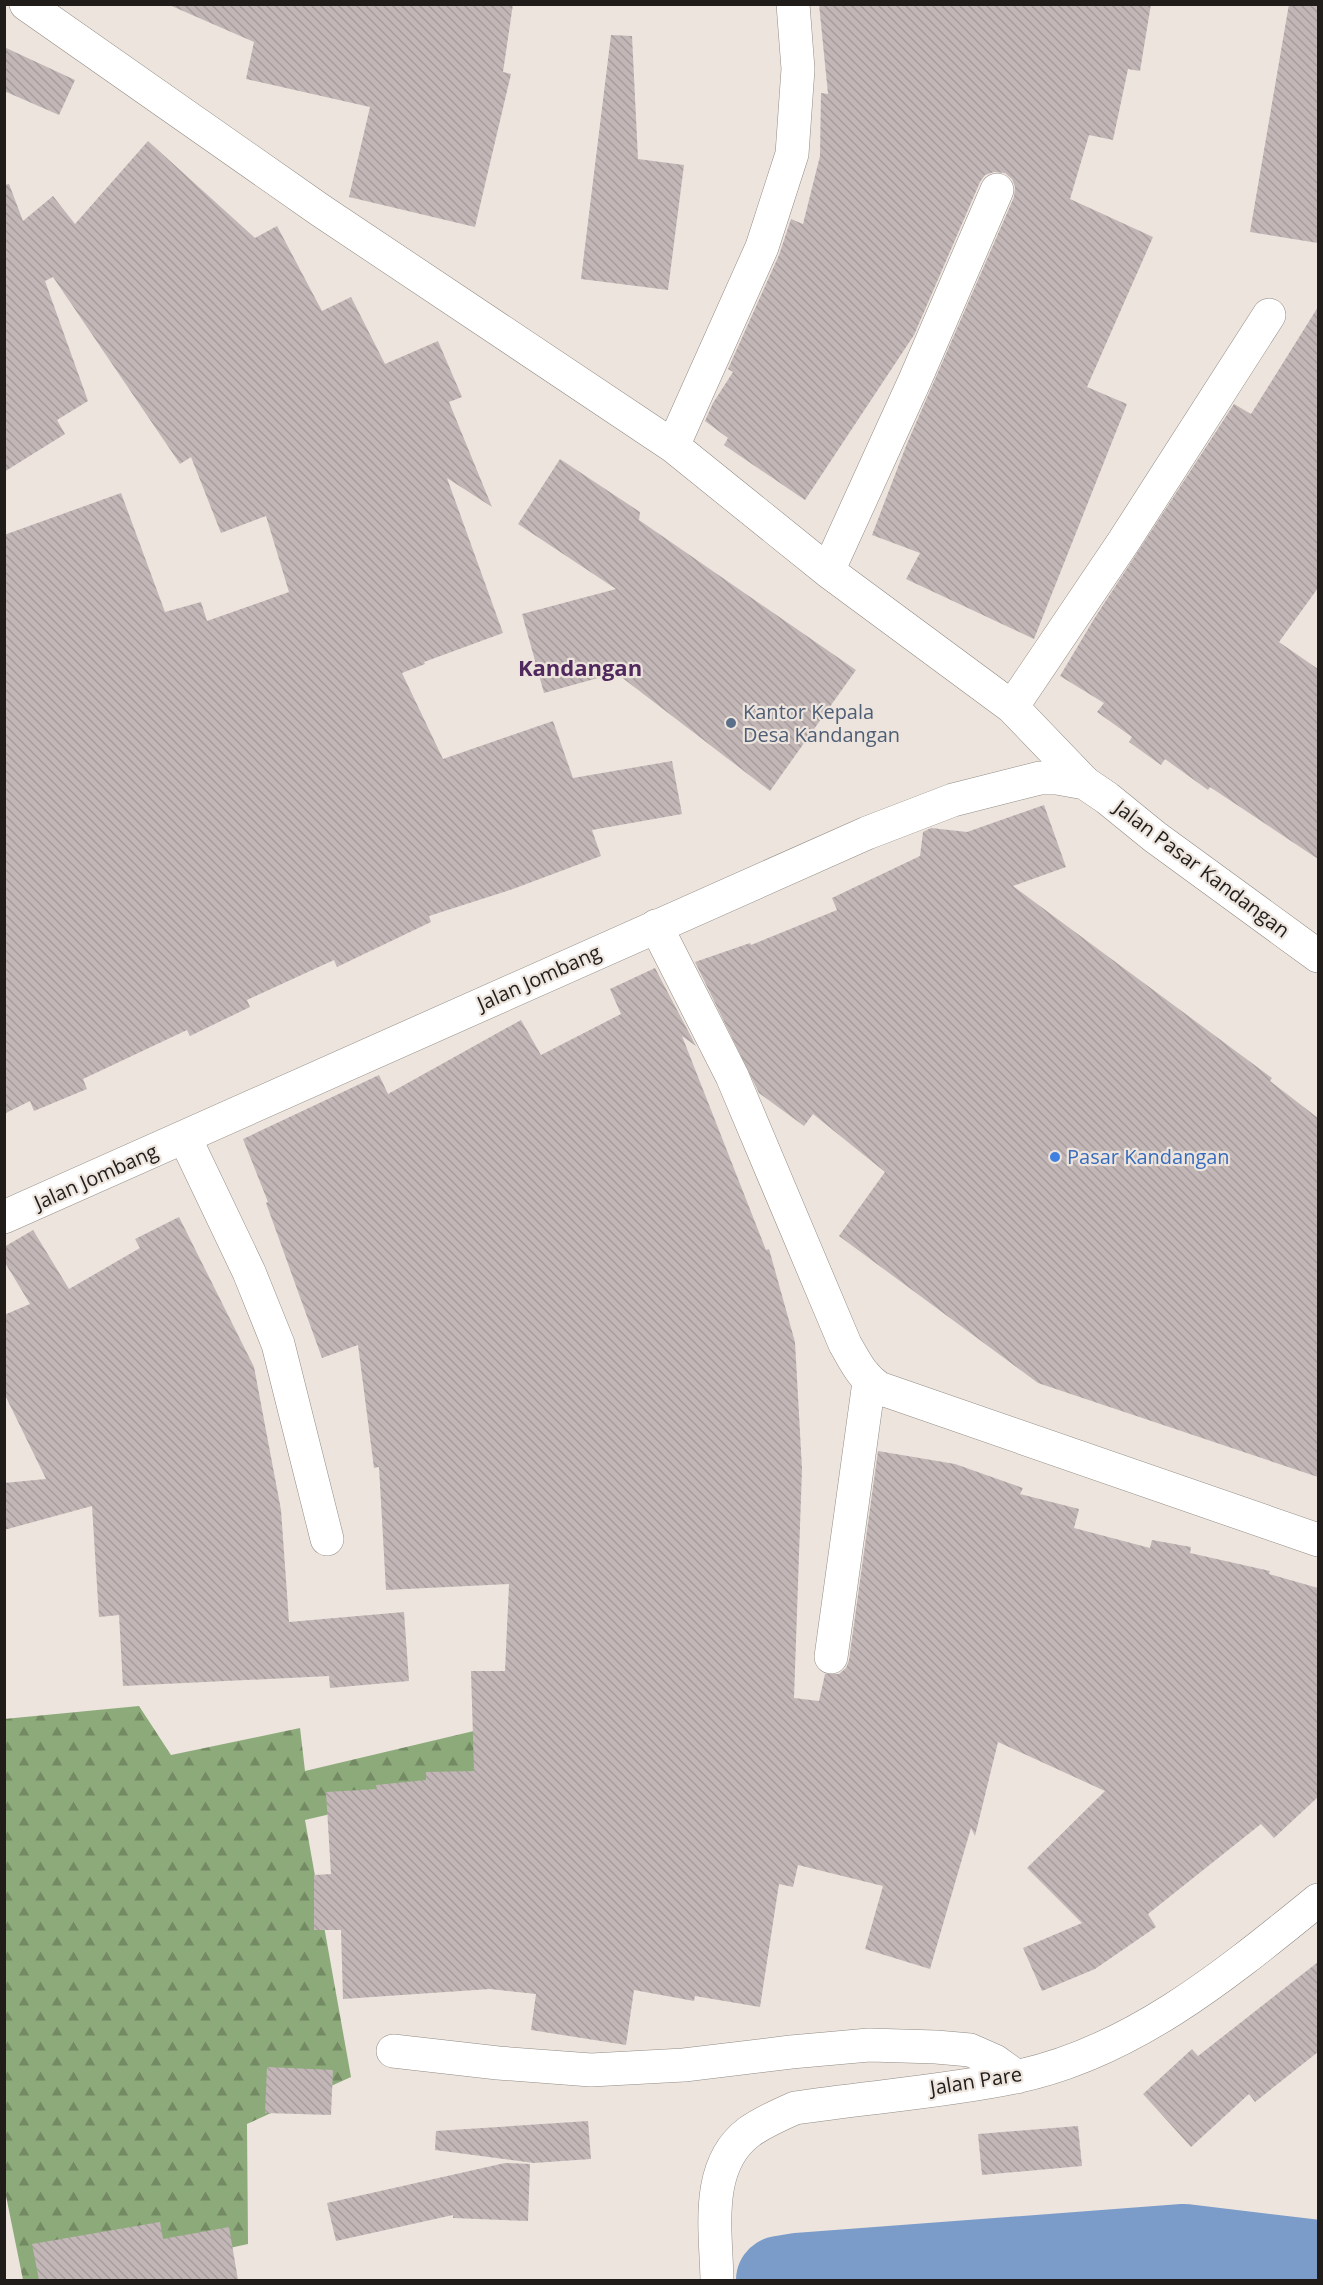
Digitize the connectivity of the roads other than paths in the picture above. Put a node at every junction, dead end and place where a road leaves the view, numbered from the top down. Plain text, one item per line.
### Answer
1 (26, 4) edge
2 (793, 4) edge
3 (997, 190) dead end
4 (1269, 315) dead end
5 (673, 446) junction
6 (828, 571) junction
7 (1012, 707) junction
8 (1085, 783) junction
9 (656, 926) junction
10 (1318, 956) edge
11 (185, 1138) junction
12 (4, 1218) edge
13 (869, 1382) junction
14 (327, 1539) dead end
15 (1318, 1540) edge
16 (831, 1657) dead end
17 (1318, 1900) edge
18 (393, 2050) dead end
19 (1017, 2077) junction
20 (717, 2280) edge

1 - 5 street
2 - 5 street
3 - 6 street
4 - 7 street
5 - 6 street
6 - 7 street
7 - 8 street
8 - 9 street, Jalan Jombang
8 - 10 street, Jalan Pasar Kandangan
9 - 11 street, Jalan Jombang
9 - 13 street
11 - 12 street, Jalan Jombang
11 - 14 street
13 - 15 street
13 - 16 street
17 - 19 street, Jalan Pare
18 - 19 street
19 - 20 street, Jalan Pare

